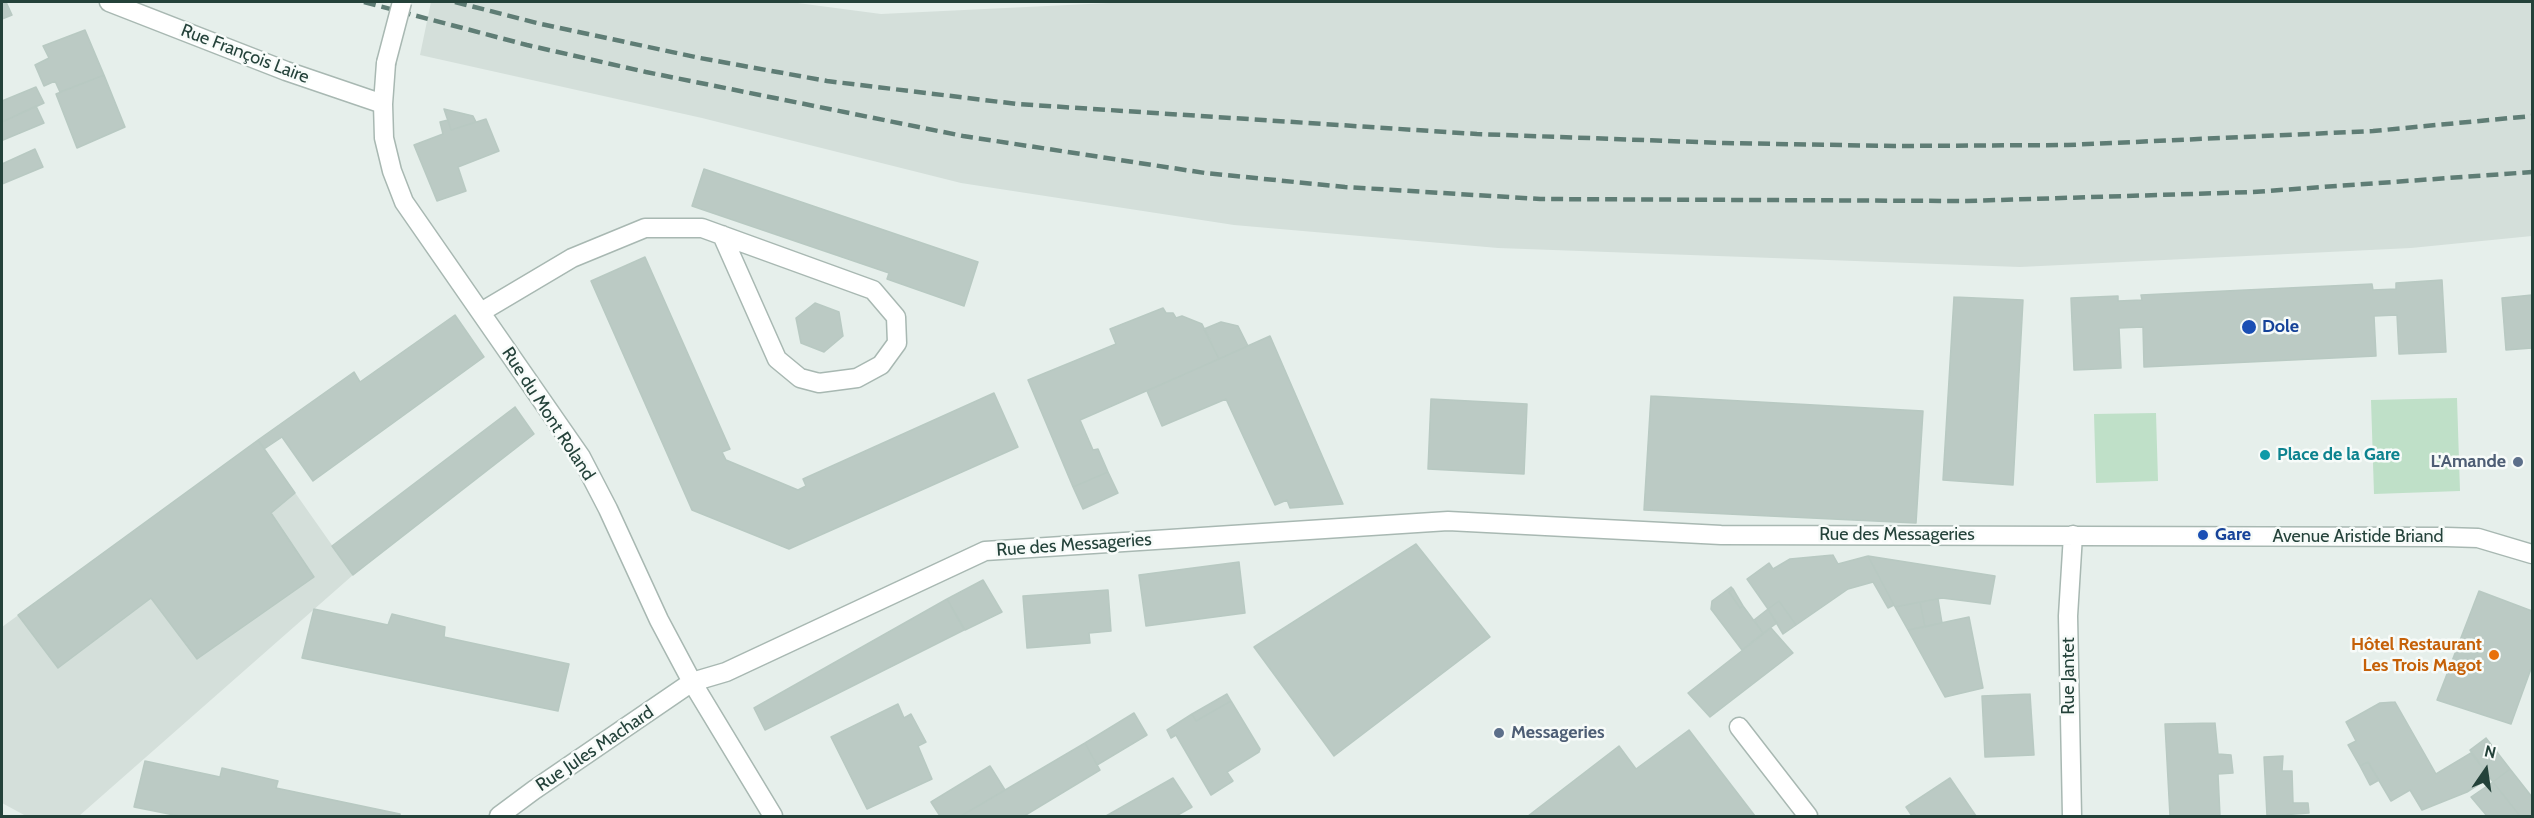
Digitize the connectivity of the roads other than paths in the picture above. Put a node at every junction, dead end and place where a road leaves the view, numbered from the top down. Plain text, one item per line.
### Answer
1 (109, 2) edge
2 (402, 2) edge
3 (383, 104) junction
4 (722, 235) junction
5 (481, 312) junction
6 (2073, 535) junction
7 (2532, 554) edge
8 (692, 682) junction
9 (1739, 727) dead end
10 (499, 816) edge
11 (773, 816) edge
12 (1808, 816) edge
13 (2072, 816) edge

1 - 3 street, Rue François Laire
2 - 3 street, Rue du Mont Roland, bridge
3 - 5 street, Rue du Mont Roland
4 - 4 street
4 - 5 street
5 - 8 street, Rue du Mont Roland
6 - 7 street, Avenue Aristide Briand
6 - 8 street, Rue des Messageries
6 - 13 street, Rue Jantet
8 - 10 street, Rue Jules Machard
8 - 11 street, Rue du Mont Roland
9 - 12 street

